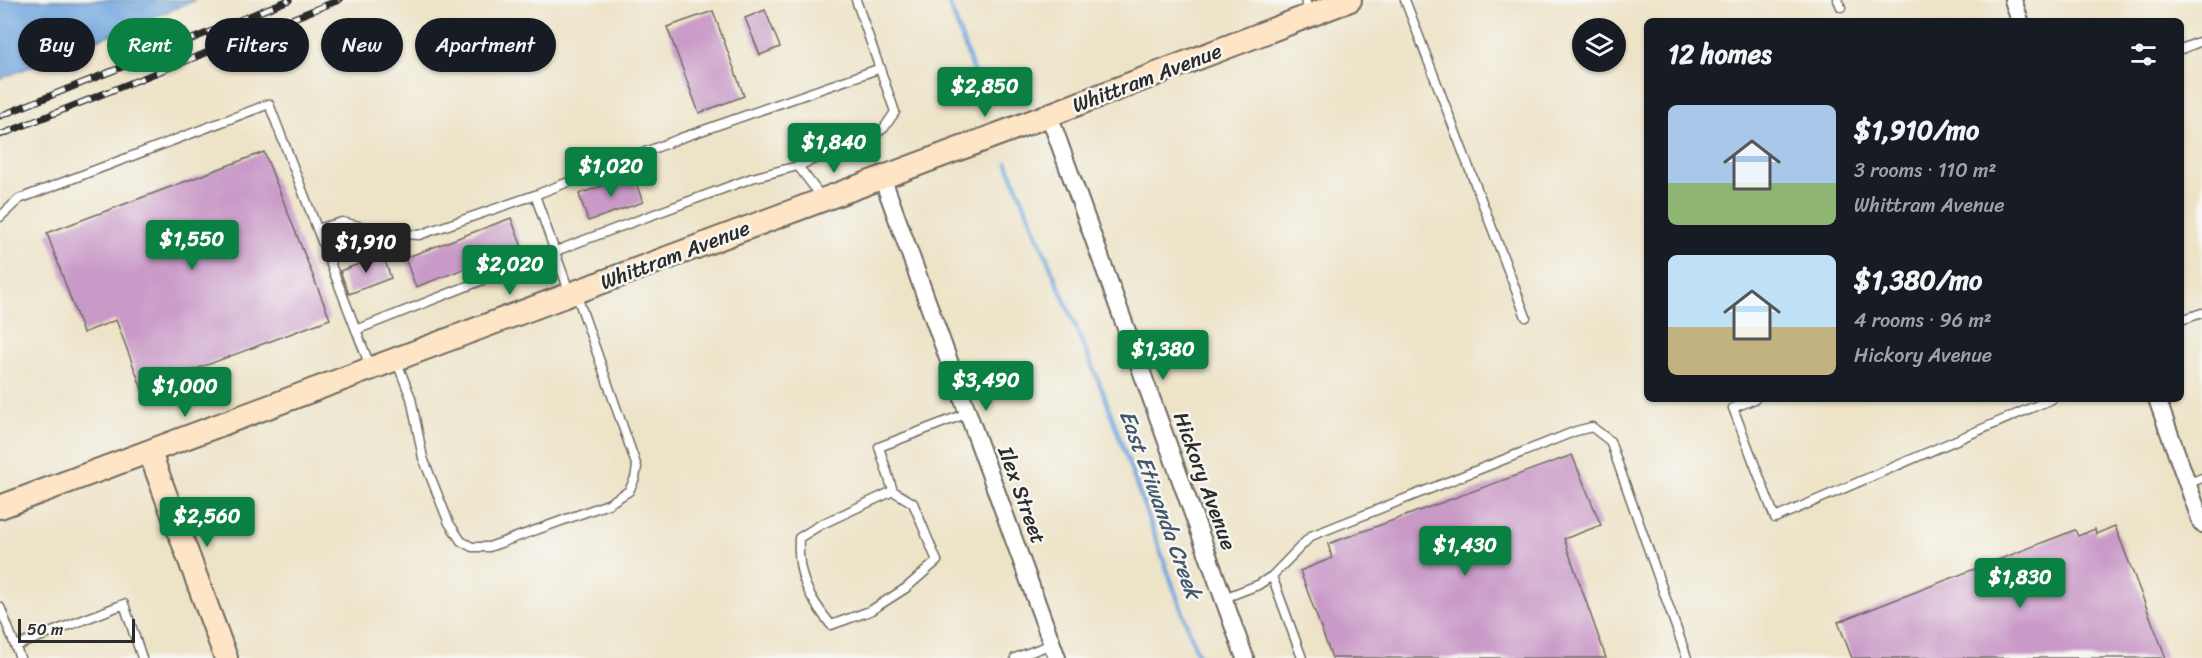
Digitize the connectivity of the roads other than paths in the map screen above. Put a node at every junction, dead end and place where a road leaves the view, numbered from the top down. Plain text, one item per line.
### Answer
1 (856, 0) edge
2 (1350, 0) edge
3 (1405, 0) edge
4 (2013, 0) edge
5 (1308, 8) edge
6 (2019, 18) edge
7 (2202, 41) edge
8 (2184, 48) edge
9 (881, 68) junction
10 (1049, 115) junction
11 (798, 166) junction
12 (882, 177) junction
13 (535, 195) junction
14 (823, 200) junction
15 (0, 217) edge
16 (317, 229) junction
17 (554, 253) junction
18 (573, 293) junction
19 (2202, 312) edge
20 (1527, 317) dead end
21 (2184, 319) edge
22 (356, 330) junction
23 (396, 360) junction
24 (371, 369) junction
25 (1748, 402) edge
26 (2045, 402) edge
27 (2158, 402) edge
28 (968, 413) junction
29 (150, 453) junction
30 (2195, 481) edge
31 (893, 491) junction
32 (0, 507) edge
33 (2202, 524) edge
34 (1272, 576) junction
35 (1224, 598) junction
36 (0, 607) edge
37 (15, 646) junction
38 (1054, 651) edge
39 (20, 658) edge
40 (142, 658) edge
41 (226, 658) edge
42 (1015, 658) edge
43 (1245, 658) edge
44 (1302, 658) edge
45 (1687, 658) edge

1 - 9 lane
2 - 5 street, Whittram Avenue
3 - 20 lane
4 - 6 street
5 - 10 street, Whittram Avenue
7 - 8 lane
9 - 11 lane
9 - 13 lane
10 - 12 street, Whittram Avenue
10 - 35 street, Hickory Avenue
11 - 14 lane
11 - 17 lane
12 - 14 street, Whittram Avenue
12 - 28 street, Ilex Street
13 - 16 lane
13 - 17 lane
14 - 18 street, Whittram Avenue
15 - 16 lane
16 - 22 lane
17 - 18 lane
17 - 22 lane
18 - 23 street, Whittram Avenue
18 - 23 lane
19 - 21 lane
22 - 24 lane
23 - 24 street, Whittram Avenue
24 - 29 street, Whittram Avenue
25 - 26 lane
27 - 30 street
28 - 31 lane
28 - 38 street, Ilex Street
29 - 32 street, Whittram Avenue
29 - 41 street
30 - 33 street
31 - 31 lane
34 - 35 lane
34 - 44 lane
34 - 45 lane
35 - 43 street, Hickory Avenue
36 - 37 lane
37 - 39 lane
37 - 40 lane
38 - 42 lane

